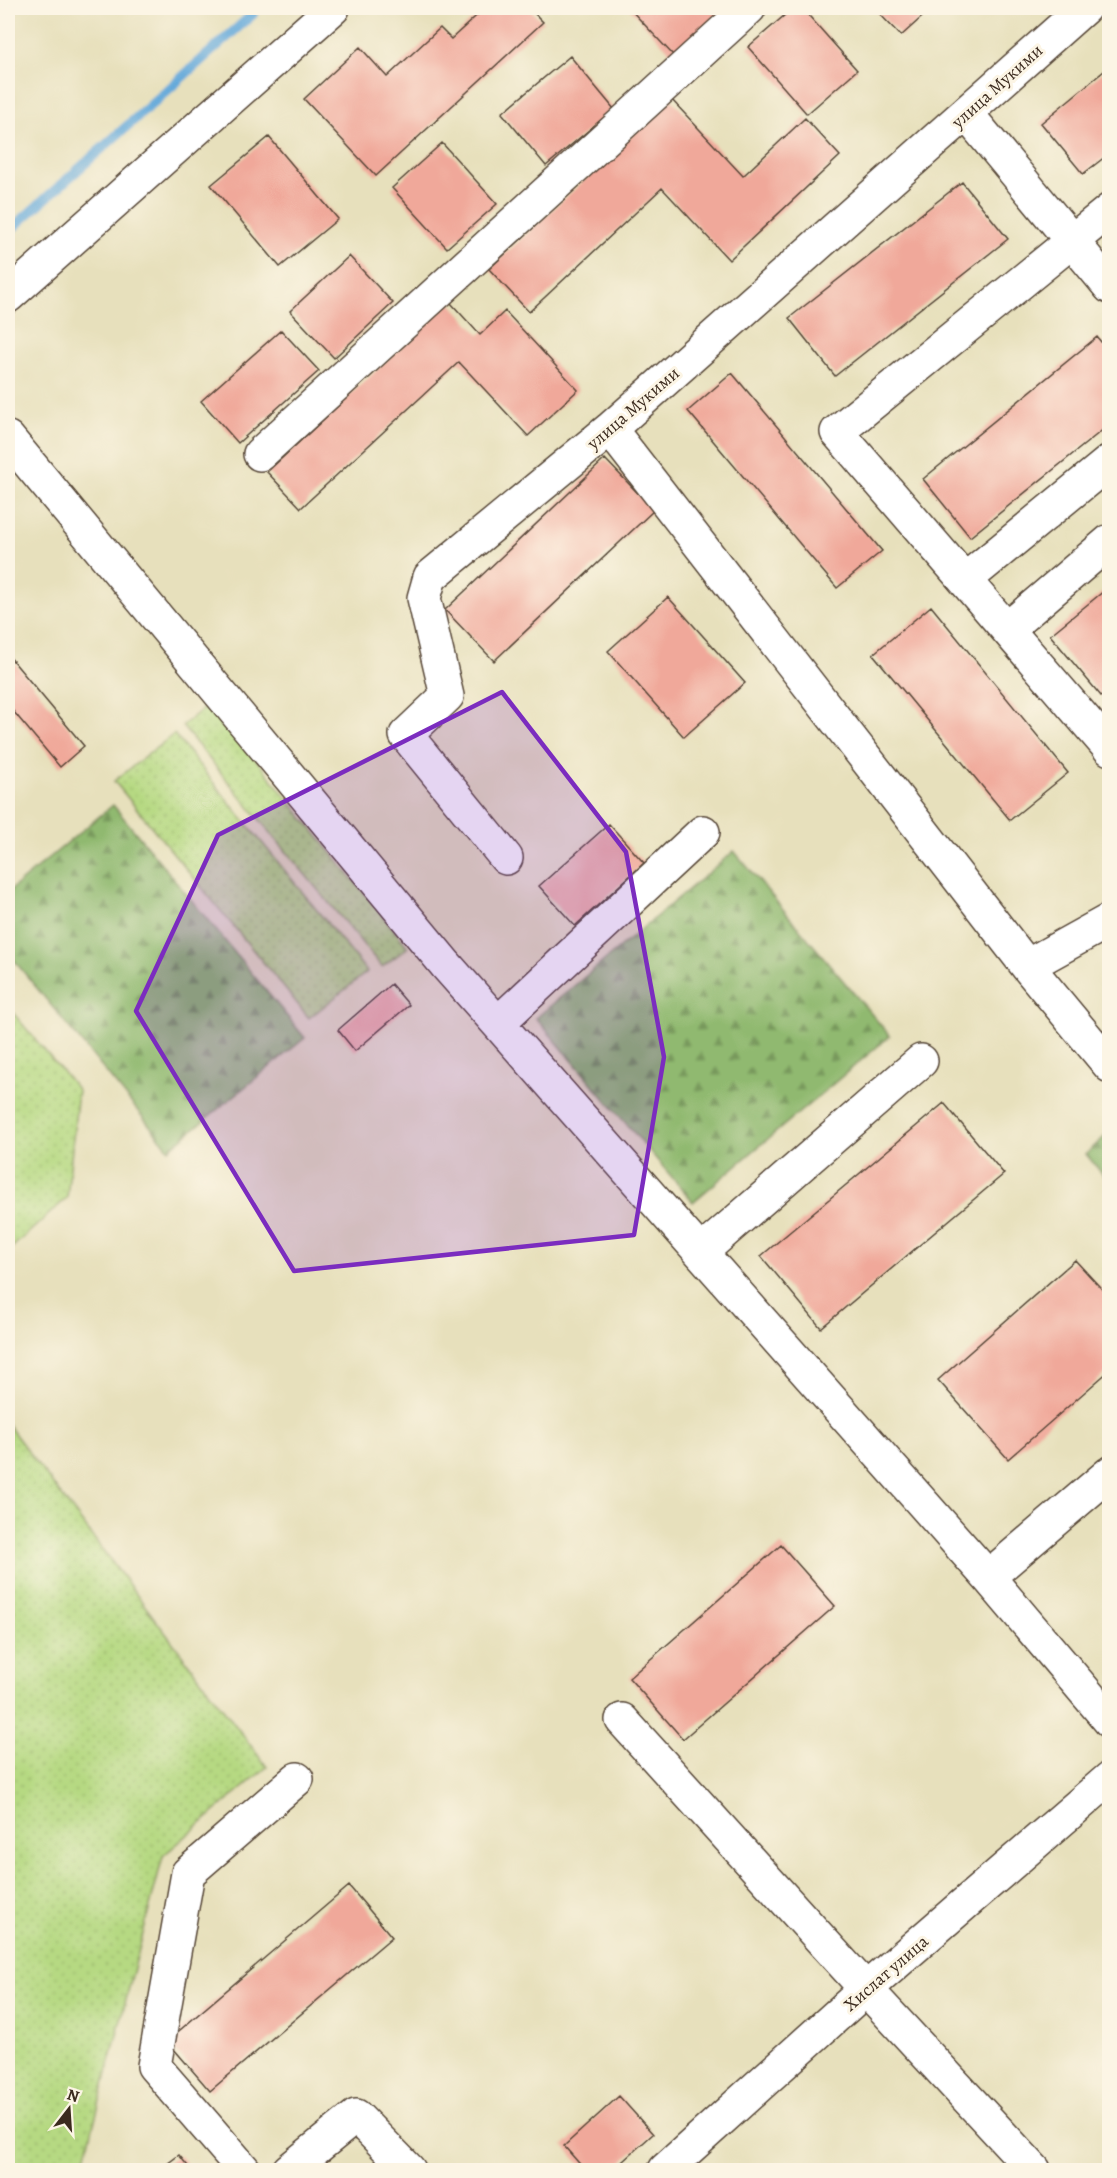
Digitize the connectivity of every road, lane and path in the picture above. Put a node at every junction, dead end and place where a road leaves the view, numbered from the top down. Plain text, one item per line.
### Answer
1 (333, 8) edge
2 (749, 8) edge
3 (1084, 8) edge
4 (966, 113) junction
5 (1110, 210) edge
6 (1072, 242) junction
7 (1110, 287) edge
8 (8, 296) edge
9 (610, 429) junction
10 (8, 438) edge
11 (260, 454) dead end
12 (1110, 461) edge
13 (1110, 541) edge
14 (965, 580) junction
15 (1007, 629) junction
16 (1110, 749) edge
17 (703, 832) dead end
18 (506, 858) dead end
19 (1110, 920) edge
20 (1027, 966) junction
21 (498, 1023) junction
22 (921, 1061) dead end
23 (1110, 1066) edge
24 (701, 1252) junction
25 (1110, 1473) edge
26 (988, 1577) junction
27 (622, 1720) dead end
28 (1110, 1721) edge
29 (297, 1779) dead end
30 (1110, 1779) edge
31 (866, 1989) junction
32 (244, 2170) edge
33 (289, 2170) edge
34 (409, 2170) edge
35 (665, 2170) edge
36 (1034, 2170) edge

1 - 8 street
2 - 11 street
3 - 4 street, улица Мукими
4 - 6 street
4 - 9 street, улица Мукими
5 - 6 street
6 - 7 street
6 - 14 street
9 - 18 street, улица Мукими
9 - 20 street
10 - 21 street
12 - 14 street
13 - 15 street
14 - 15 street
15 - 16 street
17 - 21 street
19 - 20 street
20 - 23 street
21 - 24 street
22 - 24 street
24 - 26 street
25 - 26 street
26 - 28 street
27 - 31 street
29 - 32 street
30 - 31 street, Хислат улица
31 - 35 street, Хислат улица
31 - 36 street
33 - 34 street

